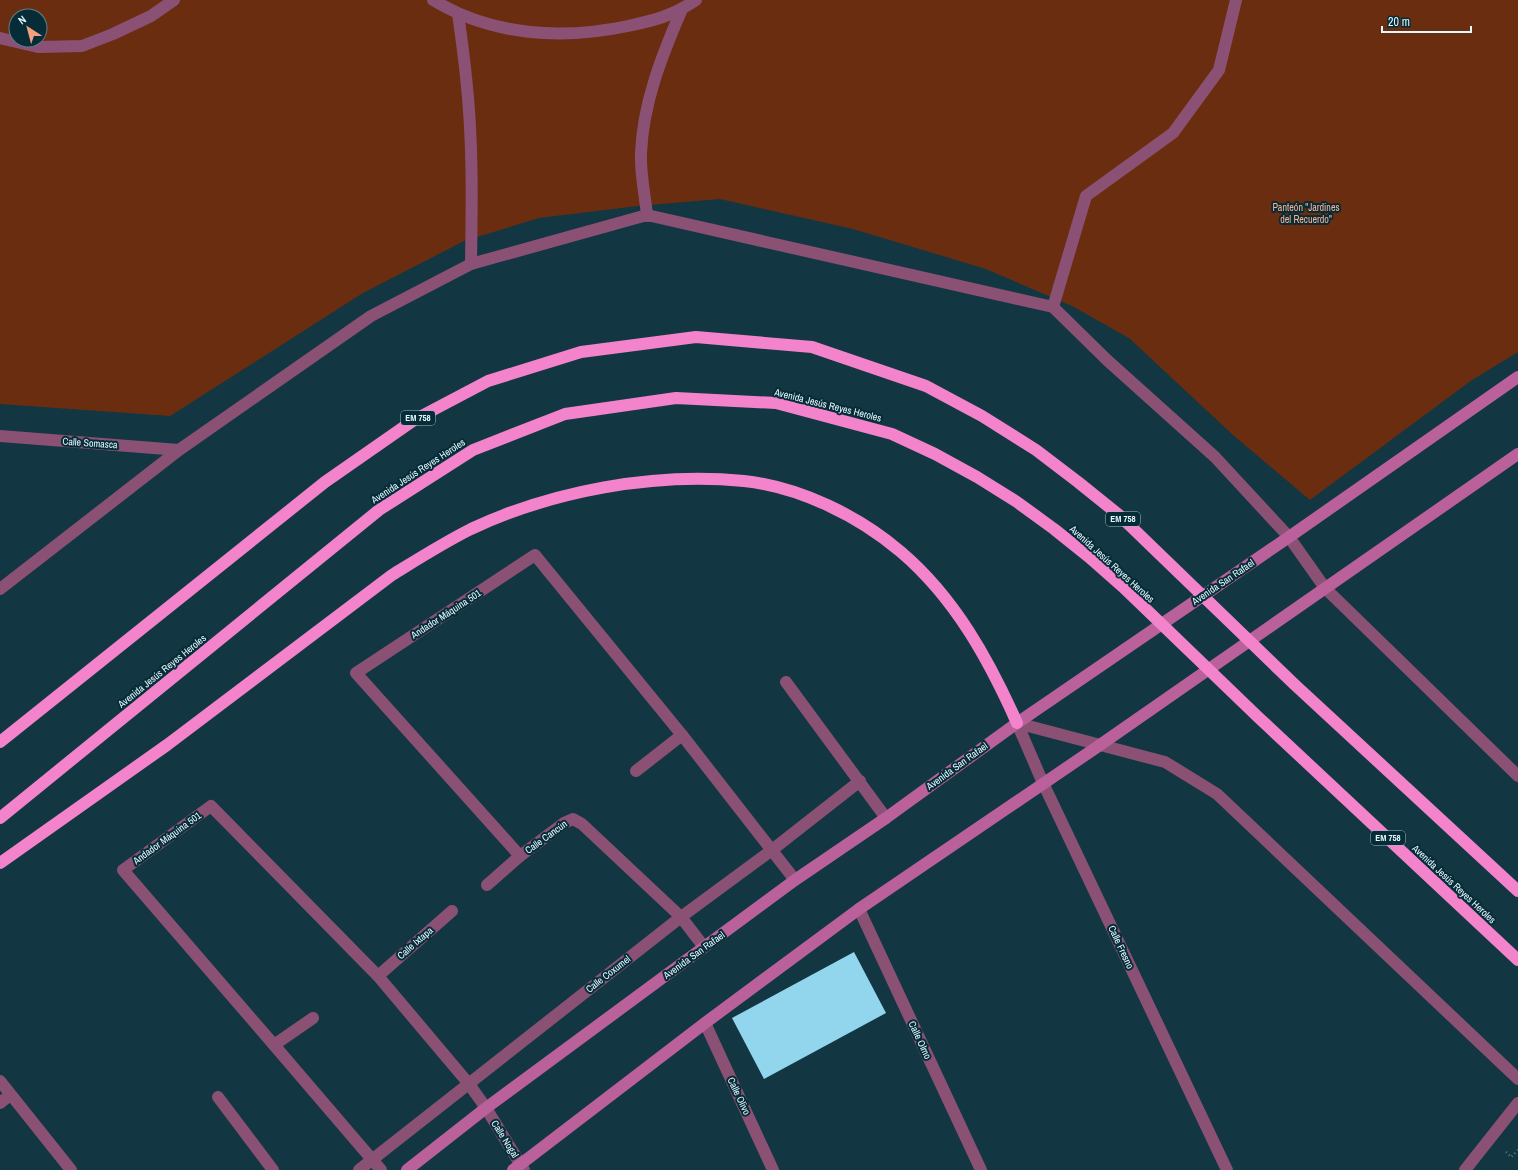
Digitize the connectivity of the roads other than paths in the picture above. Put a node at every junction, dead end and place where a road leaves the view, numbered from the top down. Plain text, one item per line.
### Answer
1 (174, 0) edge
2 (433, 0) edge
3 (696, 0) edge
4 (1236, 0) edge
5 (682, 10) junction
6 (458, 14) junction
7 (0, 38) edge
8 (647, 215) junction
9 (471, 264) junction
10 (1053, 307) junction
11 (1518, 377) edge
12 (0, 436) edge
13 (179, 450) junction
14 (1516, 458) edge
15 (1289, 537) junction
16 (1325, 588) junction
17 (0, 589) edge
18 (786, 682) dead end
19 (1017, 723) junction
20 (682, 734) junction
21 (0, 742) edge
22 (1100, 745) junction
23 (636, 771) dead end
24 (1518, 776) edge
25 (860, 781) junction
26 (1043, 783) junction
27 (211, 806) joint
28 (0, 818) edge
29 (886, 818) junction
30 (772, 850) junction
31 (520, 856) junction
32 (0, 863) edge
33 (795, 880) junction
34 (487, 885) dead end
35 (1518, 891) edge
36 (859, 909) junction
37 (452, 911) dead end
38 (681, 917) junction
39 (704, 947) junction
40 (1518, 960) edge
41 (378, 976) junction
42 (313, 1018) dead end
43 (705, 1023) junction
44 (274, 1045) junction
45 (1518, 1079) edge
46 (0, 1081) edge
47 (469, 1084) junction
48 (10, 1095) junction
49 (218, 1097) dead end
50 (0, 1103) edge
51 (1518, 1104) edge
52 (486, 1108) junction
53 (372, 1160) junction
54 (519, 1168) edge
55 (71, 1170) edge
56 (273, 1170) edge
57 (359, 1170) edge
58 (381, 1170) edge
59 (407, 1170) edge
60 (773, 1170) edge
61 (981, 1170) edge
62 (1227, 1170) edge
63 (1466, 1170) edge

1 - 7 street
2 - 6 street
3 - 5 street
4 - 10 street
5 - 6 street
5 - 8 street
6 - 9 street
8 - 9 street
8 - 10 street
9 - 13 street
10 - 15 street
11 - 15 main road, Avenida San Rafael
12 - 13 street, Calle Somasca
13 - 17 street
14 - 16 main road
15 - 16 street
15 - 19 main road, Avenida San Rafael
16 - 22 main road
16 - 24 street
18 - 25 street
19 - 22 street
19 - 26 street, Calle Fresno
19 - 29 main road, Avenida San Rafael
19 - 32 highway
20 - 23 street
20 - 30 street
20 - 31 street, Andador Máquina 501
21 - 35 highway, EM 758
22 - 26 main road
22 - 45 street
25 - 29 street
25 - 30 street, Calle Coxumel
26 - 36 main road
26 - 62 street, Calle Fresno
27 - 41 street, Calle Nogal
27 - 44 street, Andador Máquina 501
28 - 40 highway, Avenida Jesús Reyes Heroles / EM 758
29 - 33 main road, Avenida San Rafael
30 - 33 street
30 - 38 street, Calle Coxumel
31 - 34 street
31 - 38 street, Calle Cancún
33 - 39 main road, Avenida San Rafael
36 - 43 main road
36 - 61 street, Calle Olmo
37 - 41 street, Calle Ixtapa
38 - 39 street
38 - 47 street, Calle Coxumel
39 - 52 main road, Avenida San Rafael
41 - 47 street, Calle Nogal
42 - 44 street
43 - 54 main road
43 - 60 street, Calle Olivo
44 - 53 street
46 - 48 street
47 - 52 street, Calle Nogal
47 - 53 street, Calle Coxumel
48 - 50 street
48 - 55 street
49 - 56 street
51 - 63 street
52 - 54 street, Calle Nogal
52 - 59 main road, Avenida San Rafael
53 - 57 street, Calle Coxumel
53 - 58 street

